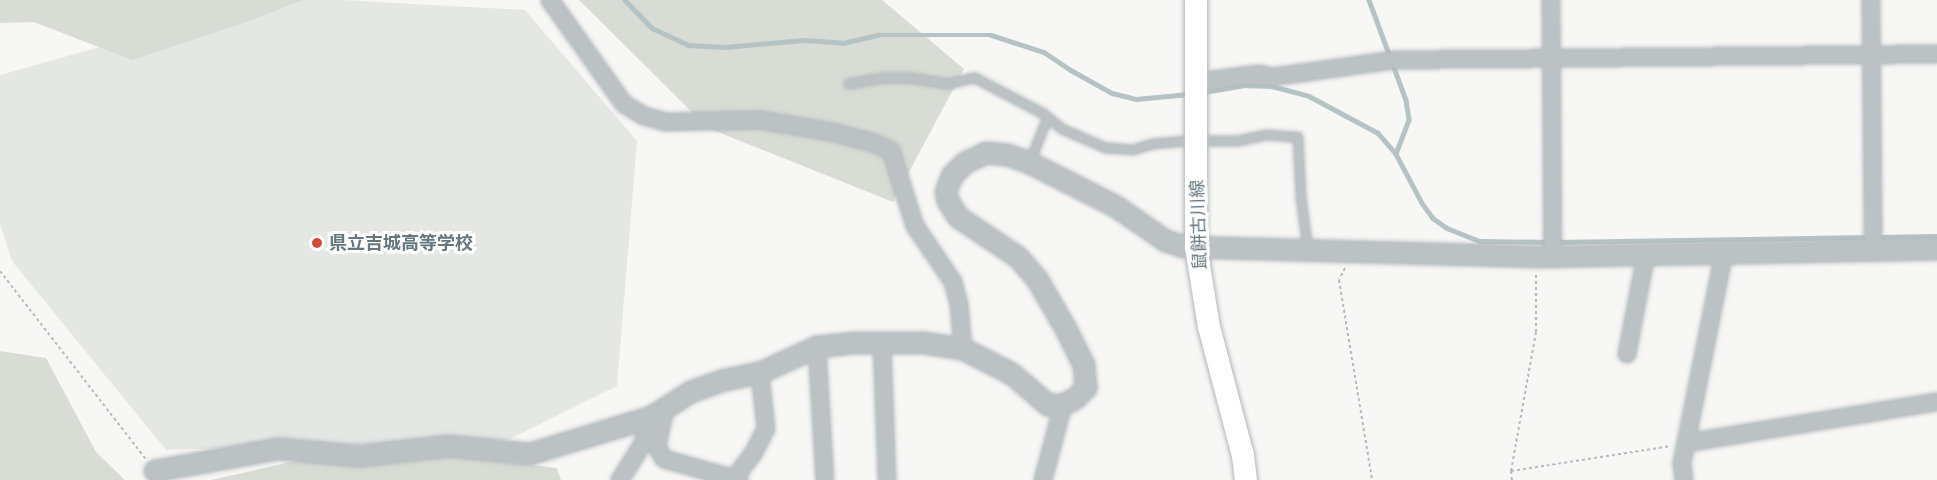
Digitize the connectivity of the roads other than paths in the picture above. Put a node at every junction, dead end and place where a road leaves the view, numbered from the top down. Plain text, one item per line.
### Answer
1 (550, 0) edge
2 (1196, 0) edge
3 (1551, 0) edge
4 (1871, 0) edge
5 (1872, 54) junction
6 (1937, 54) edge
7 (1551, 58) junction
8 (849, 84) dead end
9 (1196, 89) junction
10 (1048, 117) junction
11 (1192, 141) junction
12 (1030, 163) junction
13 (1873, 241) junction
14 (1196, 247) junction
15 (1549, 249) junction
16 (1937, 249) edge
17 (1308, 251) junction
18 (1724, 253) junction
19 (1646, 254) junction
20 (882, 343) junction
21 (817, 347) junction
22 (963, 350) junction
23 (1627, 354) dead end
24 (760, 373) junction
25 (1937, 402) edge
26 (1063, 405) junction
27 (659, 413) junction
28 (1686, 443) junction
29 (155, 471) road end
30 (737, 478) edge
31 (620, 480) edge
32 (825, 480) edge
33 (887, 480) edge
34 (1043, 480) edge
35 (1246, 480) edge
36 (1684, 480) edge

1 - 22 street
2 - 9 main road, 鼠餅古川線
3 - 7 street
4 - 5 street
5 - 6 street
5 - 7 street
5 - 13 street
7 - 9 street
7 - 15 street
8 - 10 lane
9 - 11 main road, 鼠餅古川線
10 - 11 lane
10 - 12 lane
11 - 14 main road, 鼠餅古川線
11 - 17 lane
12 - 14 street
12 - 26 street
13 - 16 street
13 - 18 street
14 - 17 street
14 - 35 main road, 鼠餅古川線
15 - 17 street
15 - 19 street
18 - 19 street
18 - 28 street
19 - 23 street
20 - 21 street
20 - 22 street
20 - 33 street
21 - 24 street
21 - 32 street
22 - 26 street
24 - 27 street
24 - 30 street
25 - 28 street
26 - 34 street
27 - 29 street
27 - 30 street
27 - 31 street
28 - 36 street

